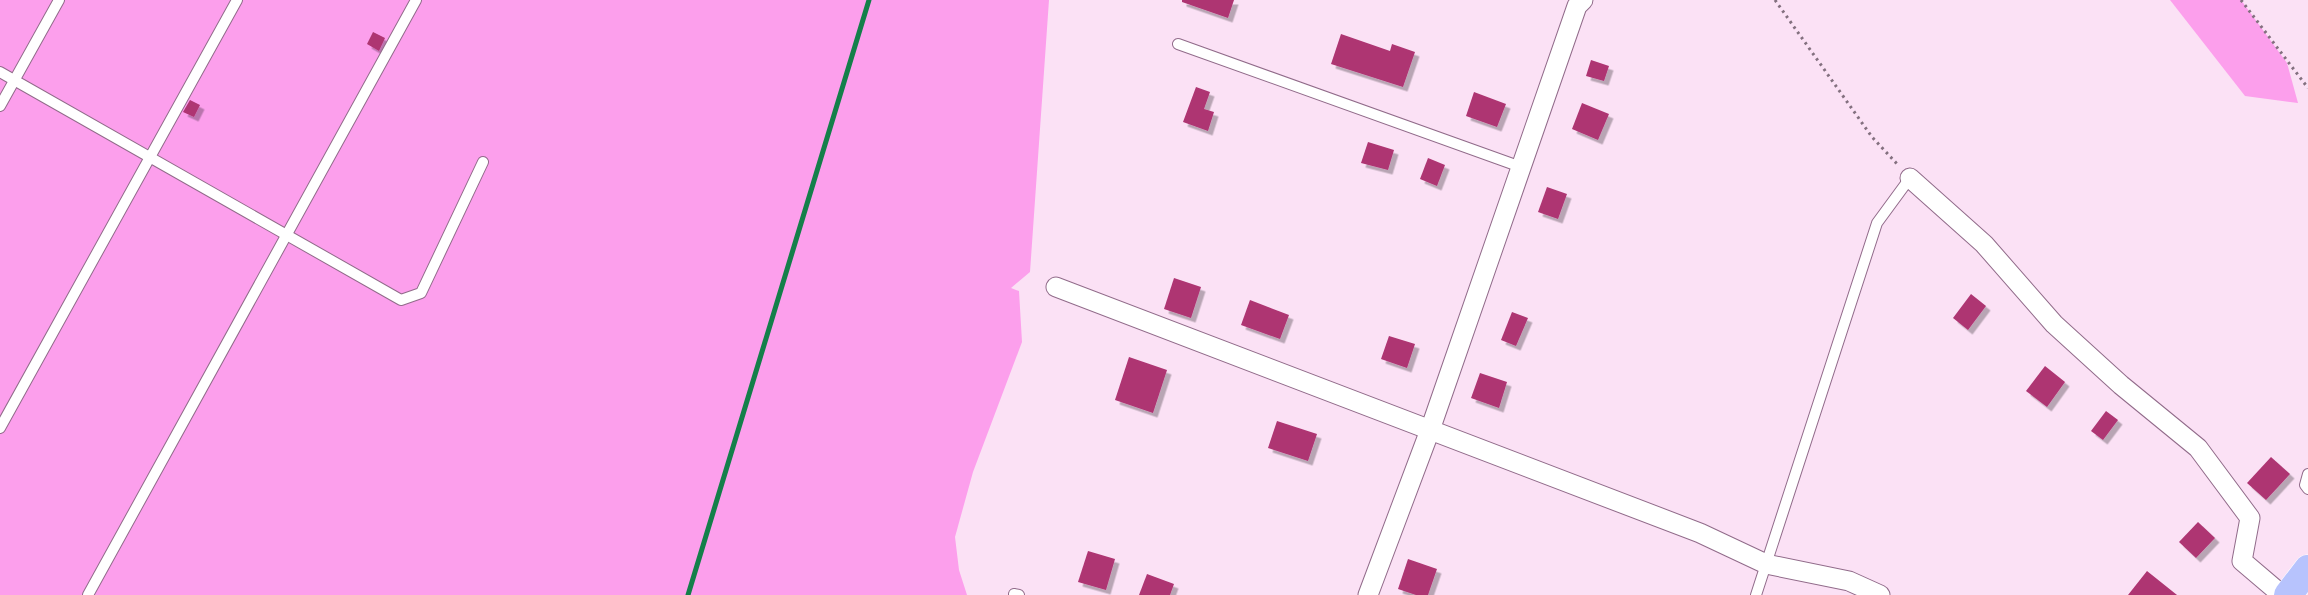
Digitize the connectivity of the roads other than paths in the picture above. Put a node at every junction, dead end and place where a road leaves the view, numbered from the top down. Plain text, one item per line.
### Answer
1 (59, 0) edge
2 (237, 0) edge
3 (416, 0) edge
4 (1582, 0) edge
5 (1178, 44) dead end
6 (0, 72) edge
7 (14, 80) junction
8 (0, 106) edge
9 (150, 156) junction
10 (483, 162) dead end
11 (1521, 167) junction
12 (1910, 178) joint
13 (288, 235) junction
14 (1056, 287) dead end
15 (0, 428) edge
16 (1430, 430) junction
17 (2308, 474) edge
18 (2308, 489) edge
19 (1766, 564) junction
20 (2308, 568) edge
21 (88, 595) edge
22 (1368, 595) edge
23 (1756, 595) edge
24 (1880, 595) edge
25 (2282, 595) edge
26 (2288, 595) edge

1 - 7 lane
2 - 9 lane
3 - 13 lane
4 - 11 street
5 - 11 lane
6 - 7 lane
7 - 8 lane
7 - 9 lane
9 - 13 lane
9 - 15 lane
10 - 13 lane
11 - 16 street
12 - 19 lane
12 - 25 street
13 - 21 lane
14 - 16 street
16 - 19 street
16 - 22 street
17 - 18 lane
19 - 23 lane
19 - 24 street
20 - 26 main road

